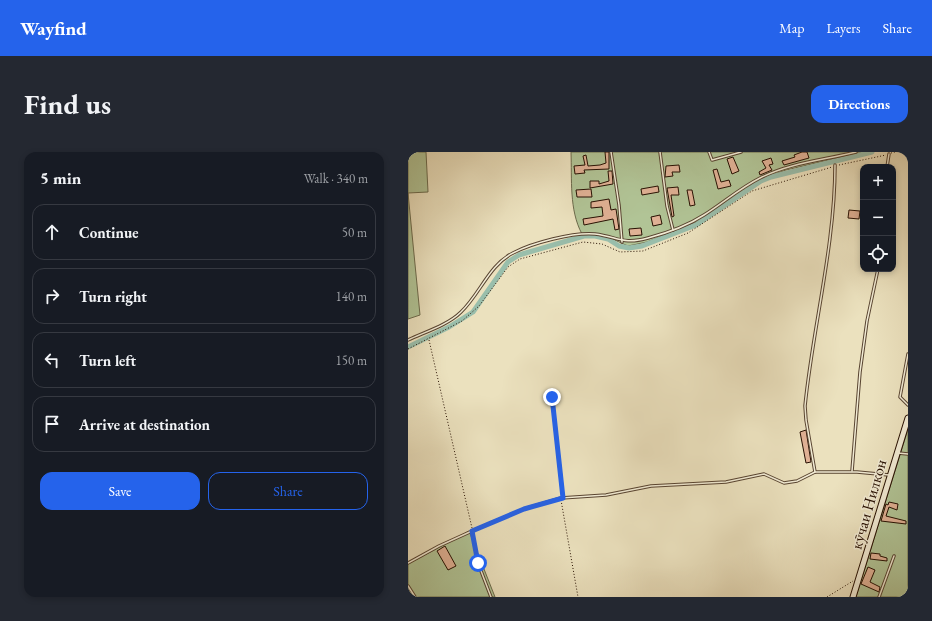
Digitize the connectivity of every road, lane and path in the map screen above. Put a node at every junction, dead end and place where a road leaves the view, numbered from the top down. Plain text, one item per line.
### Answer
1 (611, 152) edge
2 (660, 152) edge
3 (709, 152) edge
4 (741, 152) edge
5 (856, 152) edge
6 (889, 154) dead end
7 (887, 164) edge
8 (835, 165) dead end
9 (672, 230) junction
10 (622, 242) junction
11 (877, 272) edge
12 (429, 339) dead end
13 (408, 340) edge
14 (908, 354) edge
15 (552, 397) dead end
16 (908, 405) edge
17 (908, 418) edge
18 (896, 453) junction
19 (908, 454) edge
20 (815, 472) junction
21 (852, 472) junction
22 (889, 475) junction
23 (562, 498) junction
24 (472, 531) junction
25 (894, 556) dead end
26 (408, 563) edge
27 (860, 577) junction
28 (408, 586) edge
29 (415, 597) edge
30 (491, 597) edge
31 (578, 597) edge
32 (826, 597) edge
33 (853, 597) edge
34 (879, 597) edge

1 - 10 lane
2 - 9 lane
3 - 4 lane
5 - 9 lane
6 - 7 lane
8 - 20 lane
9 - 10 lane
10 - 13 lane
11 - 21 lane
12 - 24 path
14 - 16 lane
15 - 23 lane
17 - 18 street, кӯчаи Нилкон
18 - 19 lane
18 - 22 street, кӯчаи Нилкон
20 - 21 lane
20 - 23 lane
21 - 22 lane
22 - 27 street, кӯчаи Нилкон
23 - 24 lane
23 - 31 path
24 - 26 lane
24 - 30 lane
25 - 34 lane
27 - 32 path
27 - 33 street, кӯчаи Нилкон
28 - 29 lane

